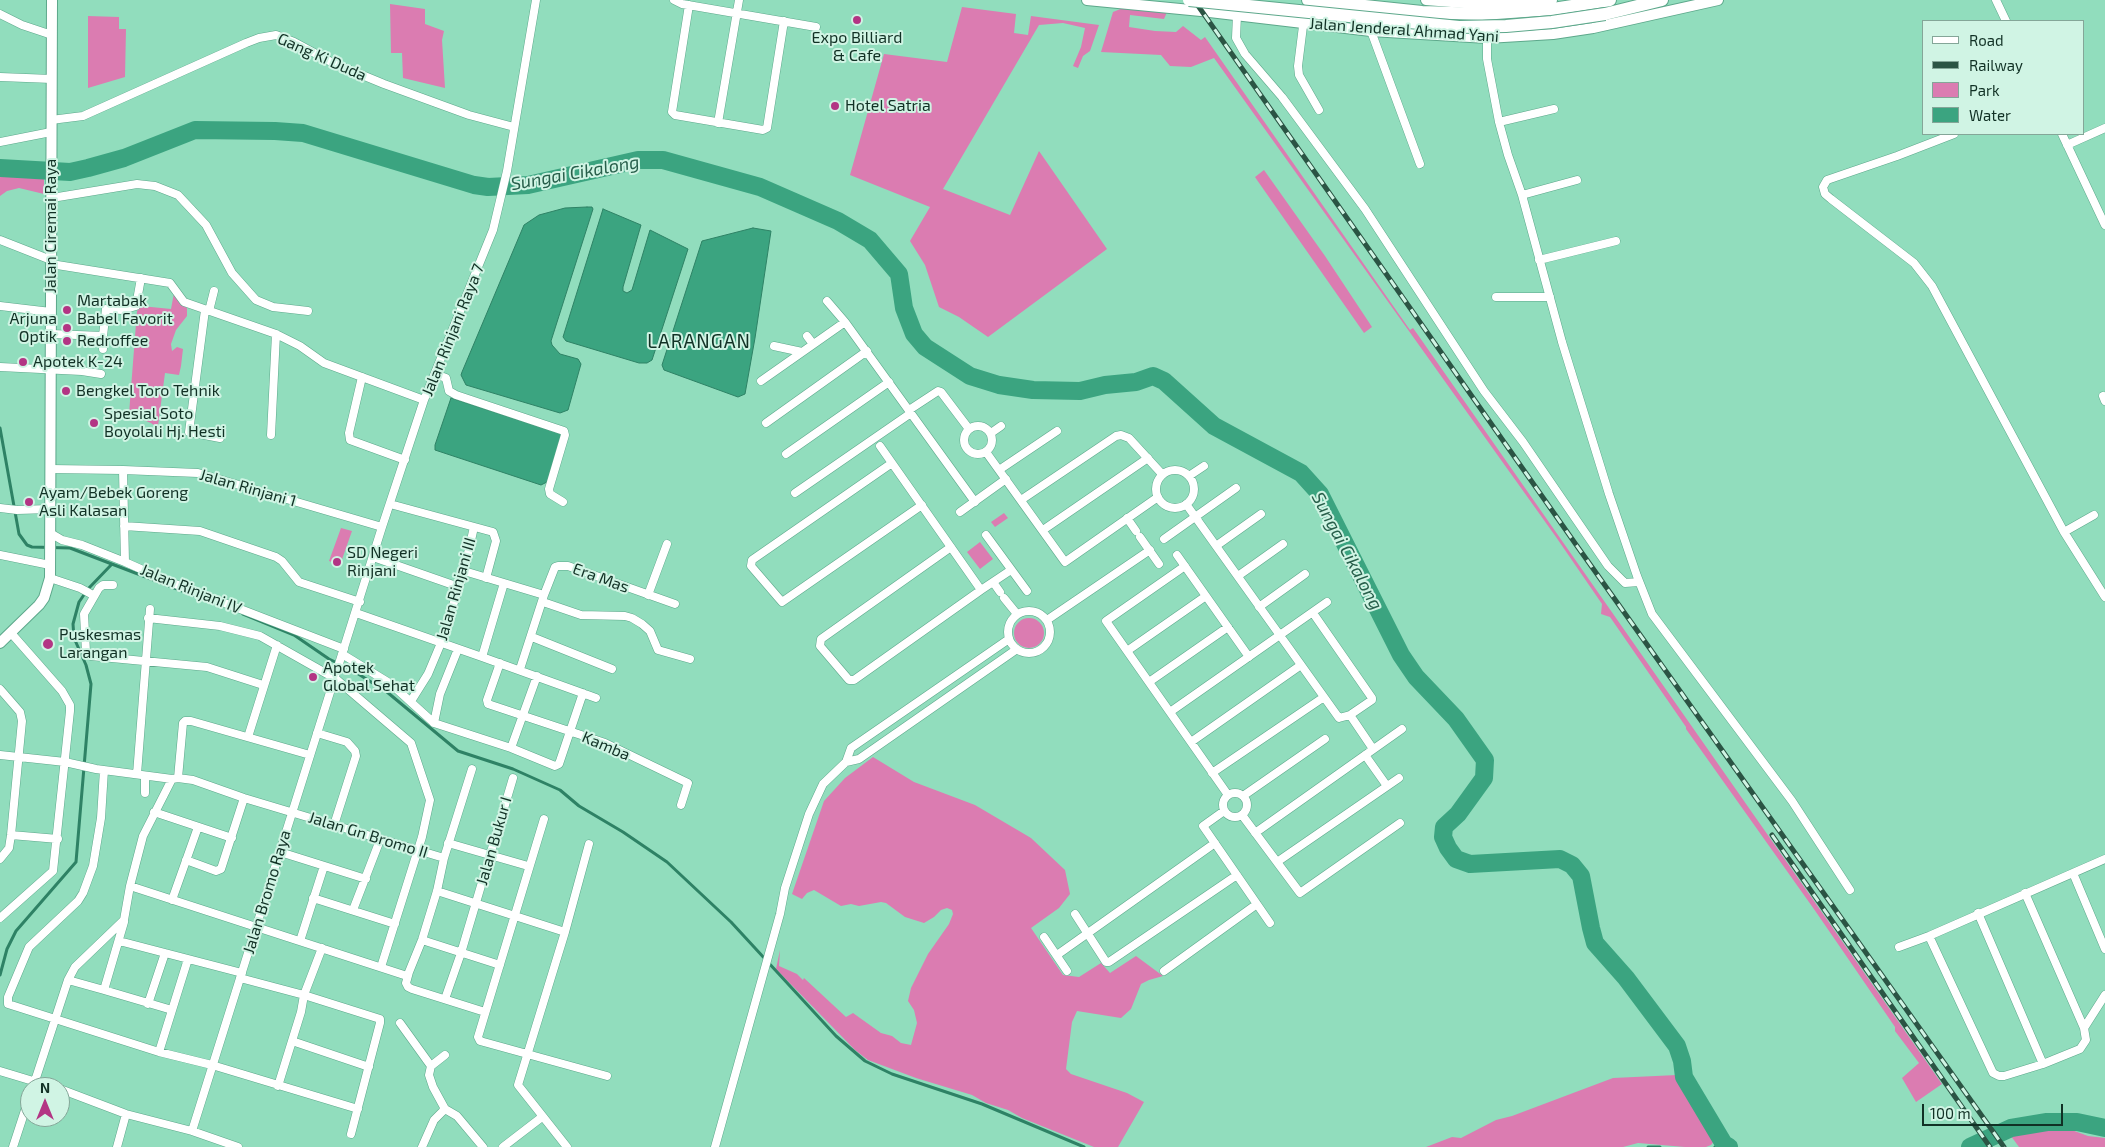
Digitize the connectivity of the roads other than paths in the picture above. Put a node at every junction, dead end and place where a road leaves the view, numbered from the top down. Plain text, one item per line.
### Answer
1 (52, 0) edge
2 (536, 0) edge
3 (674, 0) edge
4 (739, 0) edge
5 (1087, 0) edge
6 (1189, 0) edge
7 (1289, 0) edge
8 (1307, 0) edge
9 (1426, 0) edge
10 (1552, 0) edge
11 (1610, 0) edge
12 (1662, 0) edge
13 (1718, 0) edge
14 (1996, 0) edge
15 (1632, 4) edge
16 (690, 5) junction
17 (737, 13) junction
18 (0, 14) edge
19 (1237, 15) junction
20 (2006, 20) edge
21 (784, 21) junction
22 (1287, 21) junction
23 (1303, 24) junction
24 (816, 27) dead end
25 (1371, 31) junction
26 (52, 36) junction
27 (1487, 38) junction
28 (0, 76) edge
29 (52, 79) junction
30 (1320, 110) dead end
31 (1554, 110) dead end
32 (51, 120) junction
33 (1499, 122) junction
34 (718, 123) junction
35 (514, 126) junction
36 (2105, 128) edge
37 (51, 132) junction
38 (1951, 135) edge
39 (2062, 135) edge
40 (0, 142) edge
41 (2067, 145) junction
42 (1420, 164) dead end
43 (1578, 180) dead end
44 (1522, 195) junction
45 (52, 196) junction
46 (2105, 225) edge
47 (0, 240) edge
48 (1616, 241) dead end
49 (1539, 260) junction
50 (51, 262) junction
51 (141, 278) junction
52 (214, 291) dead end
53 (1496, 297) dead end
54 (1550, 297) junction
55 (827, 301) dead end
56 (0, 306) edge
57 (207, 310) junction
58 (308, 311) dead end
59 (51, 312) junction
60 (845, 322) junction
61 (51, 334) junction
62 (276, 334) junction
63 (103, 336) junction
64 (807, 336) dead end
65 (813, 344) junction
66 (774, 346) dead end
67 (103, 349) dead end
68 (867, 351) junction
69 (802, 352) junction
70 (0, 367) edge
71 (51, 370) junction
72 (101, 374) dead end
73 (435, 374) junction
74 (362, 377) junction
75 (761, 380) dead end
76 (889, 382) junction
77 (424, 400) junction
78 (910, 411) junction
79 (766, 423) dead end
80 (1001, 426) dead end
81 (969, 429) junction
82 (1057, 431) dead end
83 (990, 433) junction
84 (271, 435) dead end
85 (220, 438) dead end
86 (880, 446) dead end
87 (986, 452) junction
88 (786, 454) dead end
89 (1148, 458) junction
90 (405, 460) junction
91 (892, 462) junction
92 (1204, 466) dead end
93 (50, 469) junction
94 (123, 470) junction
95 (999, 470) junction
96 (1162, 474) junction
97 (1189, 476) junction
98 (1006, 479) junction
99 (1236, 488) dead end
100 (795, 493) dead end
101 (1158, 497) junction
102 (1021, 500) junction
103 (563, 502) dead end
104 (975, 502) junction
105 (390, 504) junction
106 (1186, 504) junction
107 (922, 506) junction
108 (3, 509) edge
109 (50, 509) junction
110 (960, 512) dead end
111 (1261, 514) dead end
112 (2094, 515) dead end
113 (1194, 516) junction
114 (1127, 518) junction
115 (124, 526) junction
116 (382, 527) junction
117 (474, 527) junction
118 (1042, 530) junction
119 (2064, 532) junction
120 (986, 535) dead end
121 (50, 536) junction
122 (1164, 538) dead end
123 (667, 544) dead end
124 (1283, 544) dead end
125 (1216, 546) junction
126 (951, 547) junction
127 (1150, 550) junction
128 (0, 555) edge
129 (1177, 555) dead end
130 (373, 557) junction
131 (125, 562) junction
132 (50, 565) junction
133 (1185, 566) junction
134 (464, 570) junction
135 (1011, 570) junction
136 (1164, 570) junction
137 (1305, 574) dead end
138 (1238, 576) junction
139 (50, 578) junction
140 (486, 578) junction
141 (993, 582) junction
142 (1639, 582) junction
143 (504, 583) junction
144 (113, 585) dead end
145 (459, 587) junction
146 (982, 590) junction
147 (1027, 591) dead end
148 (91, 594) junction
149 (648, 595) junction
150 (1206, 596) junction
151 (2105, 597) edge
152 (544, 599) junction
153 (360, 602) junction
154 (1328, 602) dead end
155 (675, 604) dead end
156 (1259, 607) junction
157 (150, 609) dead end
158 (356, 613) junction
159 (1313, 613) junction
160 (1017, 614) junction
161 (148, 618) junction
162 (1047, 620) junction
163 (1228, 627) junction
164 (11, 633) junction
165 (1280, 636) junction
166 (532, 637) junction
167 (1009, 639) junction
168 (0, 643) edge
169 (441, 643) junction
170 (277, 645) junction
171 (458, 649) junction
172 (1017, 649) junction
173 (1127, 651) junction
174 (342, 654) junction
175 (482, 657) junction
176 (1249, 657) junction
177 (690, 659) dead end
178 (146, 662) junction
179 (500, 663) junction
180 (1302, 665) junction
181 (520, 669) junction
182 (612, 669) dead end
183 (538, 676) junction
184 (336, 677) junction
185 (1149, 682) junction
186 (263, 685) junction
187 (0, 689) edge
188 (583, 693) junction
189 (1324, 697) junction
190 (596, 698) dead end
191 (410, 702) junction
192 (1170, 712) junction
193 (1350, 715) junction
194 (522, 716) junction
195 (434, 723) junction
196 (1402, 728) dead end
197 (570, 731) junction
198 (317, 733) junction
199 (248, 737) junction
200 (1325, 739) dead end
201 (1191, 742) junction
202 (511, 748) junction
203 (1373, 749) junction
204 (0, 755) edge
205 (310, 755) junction
206 (1365, 755) junction
207 (18, 757) junction
208 (65, 762) junction
209 (846, 762) junction
210 (472, 769) dead end
211 (104, 770) junction
212 (1212, 773) junction
213 (141, 775) junction
214 (175, 778) junction
215 (513, 778) dead end
216 (1399, 778) dead end
217 (1387, 786) junction
218 (144, 794) dead end
219 (1228, 795) junction
220 (1243, 796) junction
221 (244, 798) junction
222 (681, 805) dead end
223 (1224, 811) junction
224 (154, 812) junction
225 (292, 812) junction
226 (1242, 815) junction
227 (544, 819) dead end
228 (1400, 823) dead end
229 (198, 826) junction
230 (334, 826) junction
231 (1255, 833) junction
232 (11, 836) junction
233 (232, 838) junction
234 (58, 839) junction
235 (380, 840) junction
236 (448, 843) junction
237 (1215, 843) junction
238 (589, 844) dead end
239 (418, 848) junction
240 (280, 852) junction
241 (490, 855) junction
242 (444, 858) junction
243 (0, 859) edge
244 (2105, 859) edge
245 (186, 860) junction
246 (1277, 862) junction
247 (324, 866) junction
248 (528, 866) junction
249 (2073, 873) junction
250 (1237, 875) junction
251 (366, 879) junction
252 (130, 886) junction
253 (1850, 890) dead end
254 (437, 891) junction
255 (2025, 893) junction
256 (313, 898) junction
257 (172, 900) junction
258 (1257, 904) junction
259 (476, 905) junction
260 (353, 910) junction
261 (1978, 913) junction
262 (1075, 914) dead end
263 (514, 916) junction
264 (0, 918) edge
265 (124, 920) junction
266 (1270, 923) dead end
267 (395, 924) junction
268 (256, 927) junction
269 (565, 932) junction
270 (1088, 933) junction
271 (1929, 936) junction
272 (1044, 937) dead end
273 (422, 940) junction
274 (119, 941) junction
275 (300, 941) junction
276 (1899, 947) dead end
277 (322, 948) junction
278 (2105, 949) edge
279 (165, 953) junction
280 (461, 953) junction
281 (1056, 955) junction
282 (188, 959) junction
283 (500, 964) junction
284 (381, 967) junction
285 (1068, 971) dead end
286 (1164, 971) dead end
287 (241, 976) junction
288 (407, 976) junction
289 (68, 980) junction
290 (104, 990) junction
291 (304, 995) junction
292 (2105, 995) edge
293 (445, 999) junction
294 (148, 1004) junction
295 (172, 1010) junction
296 (485, 1012) junction
297 (54, 1020) junction
298 (400, 1023) dead end
299 (2084, 1028) junction
300 (292, 1041) junction
301 (159, 1052) junction
302 (526, 1054) junction
303 (445, 1055) dead end
304 (2043, 1064) junction
305 (212, 1065) junction
306 (431, 1066) junction
307 (369, 1067) junction
308 (0, 1070) edge
309 (607, 1076) dead end
310 (36, 1077) edge
311 (20, 1078) edge
312 (278, 1086) junction
313 (70, 1093) edge
314 (358, 1109) junction
315 (445, 1109) junction
316 (126, 1114) junction
317 (542, 1117) junction
318 (20, 1126) edge
319 (192, 1130) junction
320 (351, 1134) dead end
321 (13, 1147) edge
322 (116, 1147) edge
323 (238, 1147) edge
324 (422, 1147) edge
325 (483, 1147) edge
326 (503, 1147) edge
327 (567, 1147) edge
328 (715, 1147) edge

1 - 26 street, Jalan Ciremai Raya
2 - 35 street, Jalan Rinjani Raya 7
3 - 16 street
4 - 17 street
5 - 19 street, Jalan Jenderal Ahmad Yani
6 - 15 highway, Jalan Jenderal Ahmad Yani, bridge
7 - 22 street
8 - 11 highway, Jalan Jenderal Ahmad Yani
8 - 23 street
9 - 10 street, Jalan Jenderal Ahmad Yani
12 - 15 highway, Jalan Jenderal Ahmad Yani
13 - 27 street, Jalan Jenderal Ahmad Yani
14 - 20 street
16 - 17 street
16 - 34 street
17 - 21 street
17 - 34 street
18 - 26 street
19 - 22 street, Jalan Jenderal Ahmad Yani
19 - 142 street
21 - 24 street
21 - 34 street
22 - 23 street, Jalan Jenderal Ahmad Yani
23 - 25 street, Jalan Jenderal Ahmad Yani
23 - 30 street
25 - 27 street, Jalan Jenderal Ahmad Yani
25 - 42 street
26 - 29 street, Jalan Ciremai Raya
27 - 33 street
28 - 29 street
29 - 32 street, Jalan Ciremai Raya
31 - 33 street
32 - 35 street, Gang Ki Duda
32 - 37 street, Jalan Ciremai Raya
33 - 44 street
35 - 73 street, Jalan Rinjani Raya 7
36 - 41 street
37 - 40 street
37 - 45 street, Jalan Ciremai Raya
38 - 119 street
39 - 41 street
41 - 46 street
43 - 44 street
44 - 49 street
45 - 50 street, Jalan Ciremai Raya
45 - 58 street
47 - 50 street
48 - 49 street
49 - 54 street
50 - 51 street
50 - 59 street, Jalan Ciremai Raya
51 - 57 street
51 - 63 street
52 - 57 street
53 - 54 street
54 - 142 street
55 - 60 street
56 - 59 street
57 - 62 street
57 - 85 street
59 - 61 street, Jalan Ciremai Raya
60 - 65 street
60 - 68 street
61 - 63 street
61 - 71 street, Jalan Ciremai Raya
62 - 74 street
62 - 84 street
63 - 67 street
64 - 65 street
65 - 69 street
66 - 69 street
68 - 76 street
68 - 79 street
69 - 75 street
70 - 71 street
71 - 72 street
71 - 93 street, Jalan Ciremai Raya
73 - 77 street, Jalan Rinjani Raya 7
73 - 103 street
74 - 77 street
74 - 90 street
76 - 78 street
76 - 88 street
77 - 90 street, Jalan Rinjani Raya 7
78 - 81 street
78 - 100 street
78 - 104 street
80 - 83 street
81 - 83 street
81 - 87 street
82 - 95 street
83 - 87 street
86 - 91 street
87 - 95 street
89 - 96 street
89 - 102 street
89 - 118 street
90 - 105 street, Jalan Rinjani Raya 7
91 - 107 street
91 - 107 street
92 - 97 street
93 - 94 street, Jalan Rinjani 1
93 - 109 street, Jalan Ciremai Raya
94 - 115 street, Jalan Rinjani IV
94 - 116 street, Jalan Rinjani 1
95 - 98 street
96 - 97 street
96 - 101 street
97 - 106 street
98 - 102 street
98 - 104 street
99 - 113 street
101 - 106 street
101 - 114 street
102 - 118 street
104 - 110 street
105 - 116 street, Jalan Rinjani Raya 7
105 - 117 street, Jalan Rinjani III
106 - 113 street
107 - 126 street
108 - 109 street
109 - 121 street, Jalan Ciremai Raya
111 - 125 street
112 - 119 street
113 - 122 street
113 - 125 street
114 - 118 street
114 - 127 street
115 - 131 street, Jalan Rinjani IV
115 - 153 street
116 - 130 street, Jalan Rinjani Raya 7
117 - 134 street, Jalan Rinjani III
117 - 140 street
119 - 151 street
120 - 135 street
121 - 131 street
121 - 132 street, Jalan Ciremai Raya
123 - 149 street
124 - 138 street
125 - 138 street
126 - 146 street
126 - 146 street
127 - 136 street
127 - 162 street
128 - 132 street
129 - 133 street
130 - 145 street
130 - 153 street, Jalan Rinjani Raya 7
131 - 174 street, Jalan Rinjani IV
132 - 139 street, Jalan Ciremai Raya
133 - 136 street
133 - 150 street
134 - 140 street
134 - 145 street, Jalan Rinjani III
135 - 141 street
135 - 147 street
136 - 173 street
137 - 156 street
138 - 156 street
139 - 148 street
139 - 164 street, Jalan Ciremai Raya
140 - 143 street
141 - 146 street
141 - 160 street
142 - 253 street
143 - 152 street
143 - 175 street
144 - 148 street
145 - 169 street, Jalan Rinjani III
148 - 178 street
149 - 152 street, Era Mas
149 - 155 street, Era Mas
150 - 163 street
150 - 173 street
152 - 166 street
152 - 177 street
153 - 158 street, Jalan Rinjani Raya 7
154 - 159 street
156 - 165 street
157 - 161 street
158 - 169 street
158 - 174 street, Jalan Rinjani Raya 7
159 - 165 street
159 - 193 street
160 - 162 street
160 - 167 street
161 - 170 street
161 - 178 street
162 - 172 street
163 - 176 street
163 - 185 street
164 - 168 street, Jalan Ciremai Raya
164 - 208 street
165 - 176 street
165 - 180 street
166 - 181 street
166 - 182 street
167 - 172 street
167 - 209 street
169 - 171 street
169 - 191 street, Jalan Rinjani III
170 - 184 street
170 - 186 street
171 - 175 street
171 - 195 street
172 - 209 street
173 - 185 street
174 - 184 street, Jalan Bromo Raya
174 - 191 street, Jalan Rinjani IV
175 - 179 street
176 - 192 street
178 - 186 street
178 - 213 street
179 - 181 street
179 - 194 street, Kamba
180 - 189 street
180 - 201 street
181 - 183 street
183 - 188 street
183 - 194 street
184 - 198 street, Jalan Bromo Raya
184 - 239 street
185 - 192 street
186 - 199 street
187 - 207 street
188 - 190 street
188 - 197 street
189 - 193 street
189 - 212 street
191 - 195 street, Jalan Rinjani IV
192 - 201 street
193 - 203 street
194 - 197 street, Kamba
194 - 202 street
195 - 202 street
196 - 203 street
197 - 202 street
197 - 222 street, Kamba
198 - 205 street, Jalan Bromo Raya
198 - 230 street
199 - 205 street
199 - 214 street
200 - 220 street
201 - 212 street
203 - 206 street
204 - 207 street, Jalan Gn Bromo II
205 - 225 street, Jalan Bromo Raya
206 - 217 street
206 - 231 street
207 - 208 street, Jalan Gn Bromo II
207 - 232 street
208 - 211 street, Jalan Gn Bromo II
208 - 234 street
209 - 328 street
210 - 236 street
211 - 213 street, Jalan Gn Bromo II
211 - 297 street
212 - 219 street
213 - 214 street, Jalan Gn Bromo II
213 - 218 street
214 - 221 street, Jalan Gn Bromo II
214 - 224 street
215 - 241 street, Jalan Bukur I
216 - 217 street
217 - 246 street
219 - 220 street
219 - 223 street
220 - 226 street
221 - 225 street, Jalan Gn Bromo II
221 - 233 street
223 - 226 street
223 - 237 street
224 - 229 street
224 - 252 street
225 - 230 street, Jalan Gn Bromo II
225 - 240 street, Jalan Bromo Raya
226 - 231 street
227 - 248 street
228 - 246 street
229 - 233 street
229 - 245 street
230 - 235 street, Jalan Gn Bromo II
231 - 246 street
232 - 234 street
232 - 243 street
233 - 245 street
234 - 264 street
235 - 239 street, Jalan Gn Bromo II
235 - 251 street
236 - 241 street
236 - 242 street
237 - 250 street
237 - 270 street
238 - 269 street
239 - 242 street, Jalan Gn Bromo II
239 - 267 street
240 - 247 street
240 - 268 street, Jalan Bromo Raya
241 - 248 street
241 - 259 street, Jalan Bukur I
242 - 254 street
244 - 249 street
245 - 257 street
247 - 251 street
247 - 256 street
248 - 263 street
249 - 255 street
249 - 278 street
250 - 258 street
250 - 270 street
251 - 260 street
252 - 257 street
252 - 265 street
254 - 259 street
254 - 273 street
255 - 261 street
255 - 299 street
256 - 260 street
256 - 275 street
257 - 268 street
258 - 266 street
258 - 286 street
259 - 263 street
259 - 280 street, Jalan Bukur I
260 - 267 street
261 - 271 street
261 - 304 street
262 - 270 street
263 - 269 street
263 - 283 street
265 - 274 street
265 - 289 street
267 - 284 street
268 - 275 street
268 - 287 street, Jalan Bromo Raya
269 - 302 street
270 - 281 street
271 - 276 street
271 - 304 street
272 - 281 street
273 - 280 street
273 - 288 street
274 - 279 street
274 - 290 street
275 - 277 street
277 - 284 street
277 - 291 street
279 - 282 street
279 - 294 street
280 - 283 street
280 - 293 street, Jalan Bukur I
281 - 285 street
282 - 287 street
282 - 295 street
283 - 296 street
284 - 288 street
287 - 291 street
287 - 305 street, Jalan Bromo Raya
288 - 293 street
289 - 290 street
289 - 297 street
290 - 294 street
291 - 300 street
291 - 307 street
292 - 299 street
293 - 296 street
294 - 295 street
295 - 301 street
296 - 302 street
297 - 301 street
297 - 310 street
298 - 306 street
299 - 304 street
300 - 307 street
300 - 312 street
301 - 305 street
302 - 309 street
302 - 317 street
303 - 306 street
305 - 312 street
305 - 319 street, Jalan Bromo Raya
306 - 315 street
307 - 314 street
308 - 311 street
312 - 314 street
313 - 316 street
314 - 320 street
315 - 324 street
315 - 325 street
316 - 319 street
316 - 322 street
317 - 326 street
317 - 327 street
318 - 321 street
319 - 323 street

